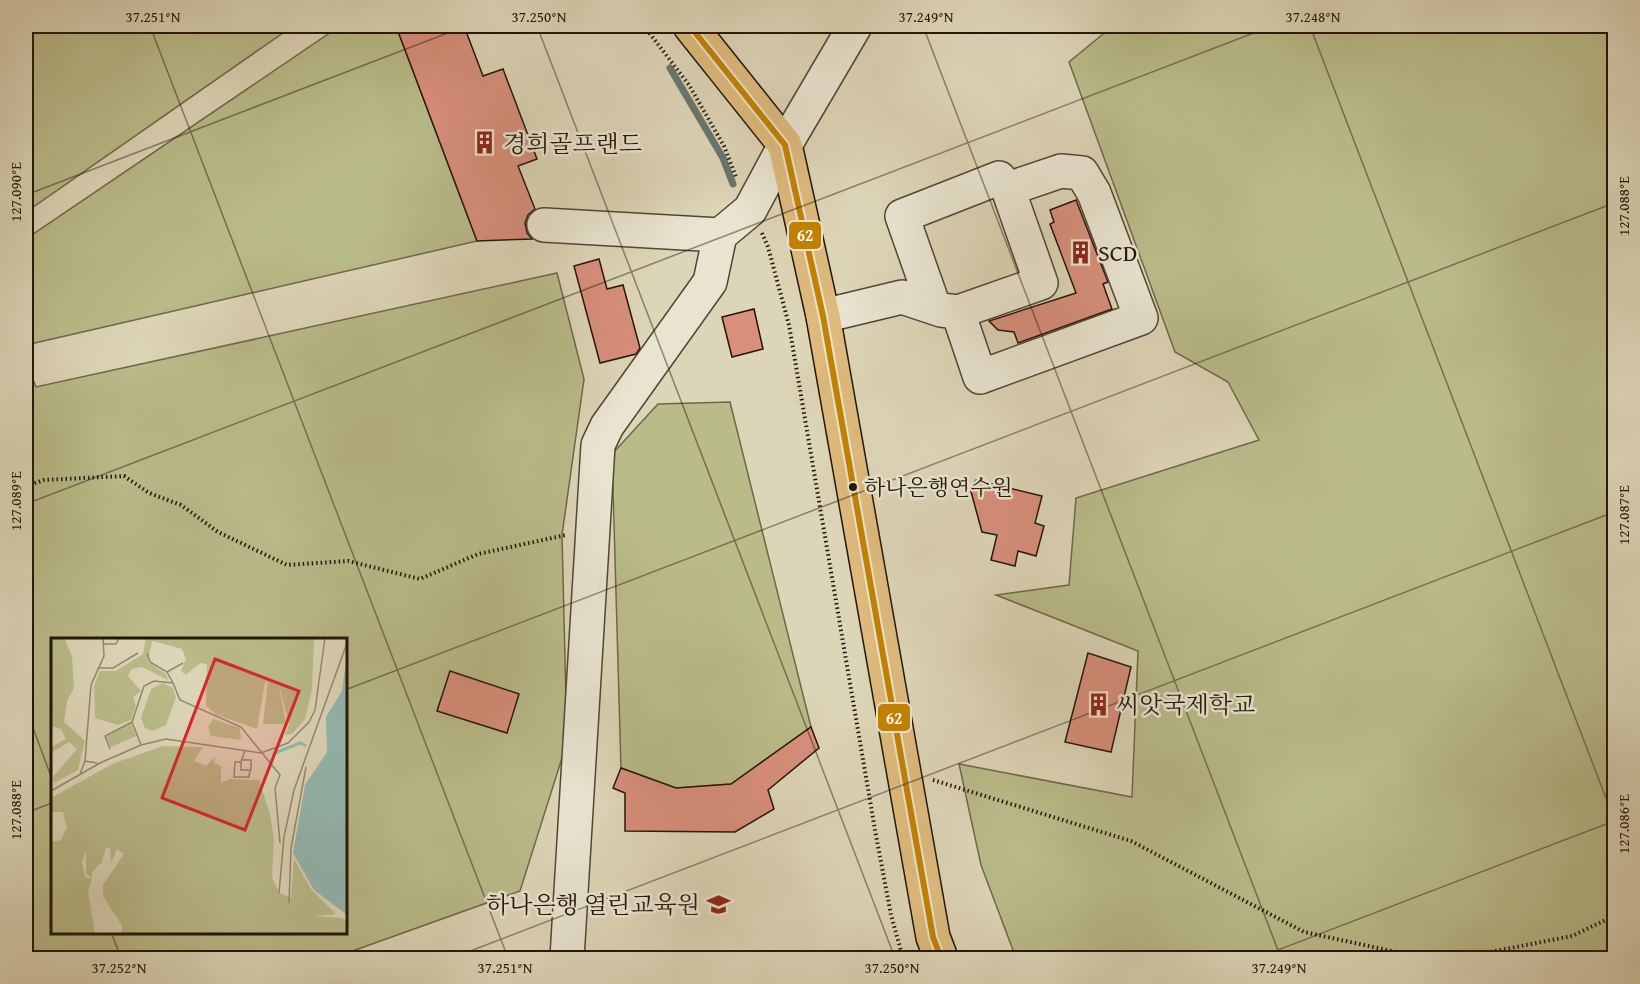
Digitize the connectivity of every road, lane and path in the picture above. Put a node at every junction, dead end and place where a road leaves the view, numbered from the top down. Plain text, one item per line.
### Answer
1 (644, 26) edge
2 (690, 26) edge
3 (855, 26) edge
4 (785, 145) junction
5 (1008, 189) junction
6 (750, 210) junction
7 (544, 225) dead end
8 (720, 235) junction
9 (946, 310) junction
10 (823, 316) junction
11 (26, 486) edge
12 (593, 530) junction
13 (903, 771) junction
14 (1614, 916) edge
15 (567, 958) edge
16 (903, 958) edge
17 (941, 958) edge
18 (1424, 958) edge
19 (1460, 958) edge

1 - 6 path
2 - 4 main road
3 - 4 street
4 - 6 street
4 - 10 main road
5 - 9 street
5 - 9 street
5 - 9 street
6 - 8 street
6 - 16 path
7 - 8 street
8 - 12 street
9 - 10 street
10 - 13 main road
11 - 12 path
12 - 15 street
13 - 17 main road
13 - 18 path
14 - 19 path

